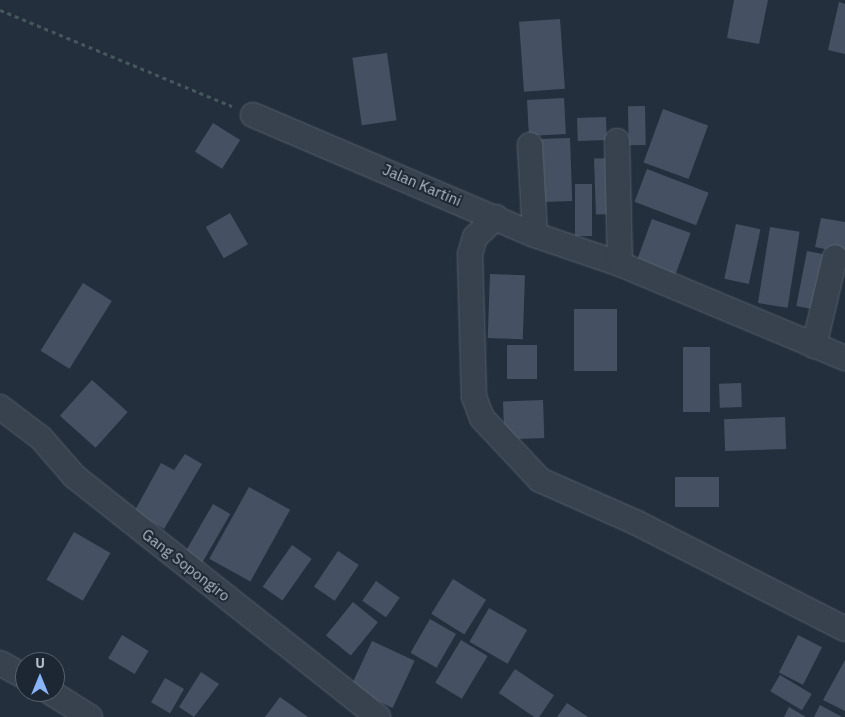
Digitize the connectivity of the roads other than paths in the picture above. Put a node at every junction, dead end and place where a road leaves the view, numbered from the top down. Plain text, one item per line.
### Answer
1 (253, 115) road end
2 (617, 142) dead end
3 (530, 145) dead end
4 (496, 218) junction
5 (535, 234) junction
6 (835, 257) dead end
7 (620, 264) junction
8 (814, 346) junction
9 (845, 358) edge
10 (0, 407) edge
11 (845, 628) edge
12 (0, 663) edge
13 (15, 671) edge
14 (65, 701) edge
15 (90, 717) edge
16 (378, 717) edge

1 - 4 street, Jalan Kartini
2 - 7 street
3 - 5 street
4 - 5 street, Jalan Kartini
4 - 11 street
5 - 7 street, Jalan Kartini
6 - 8 street
7 - 8 street, Jalan Kartini
8 - 9 street, Jalan Kartini
10 - 16 street, Gang Sopongiro
12 - 13 street
14 - 15 street

